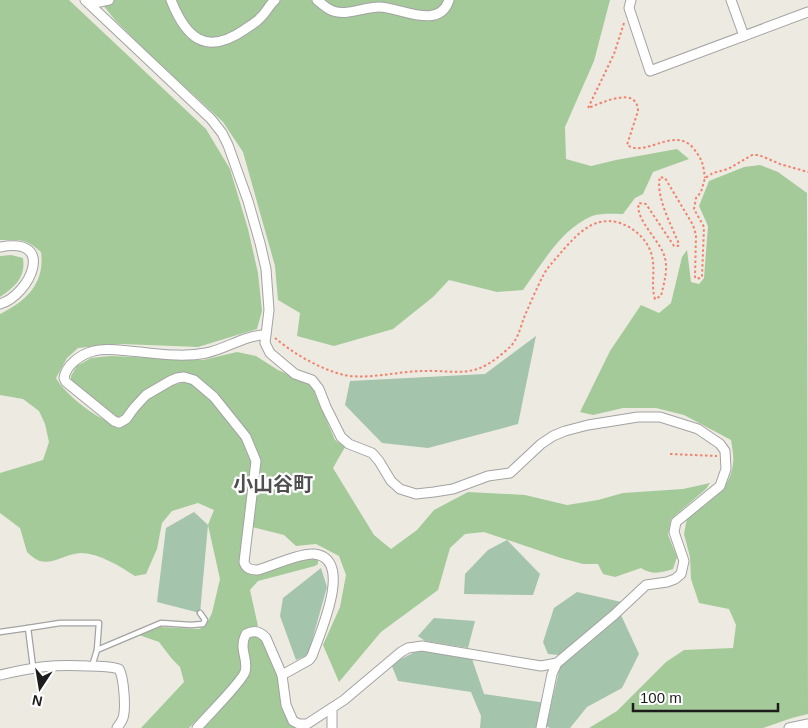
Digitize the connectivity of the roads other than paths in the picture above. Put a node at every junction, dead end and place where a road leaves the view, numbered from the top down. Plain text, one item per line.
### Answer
1 (108, 0) edge
2 (171, 0) edge
3 (275, 0) edge
4 (316, 0) edge
5 (449, 0) edge
6 (731, 0) edge
7 (88, 2) edge
8 (630, 4) edge
9 (808, 12) edge
10 (744, 36) junction
11 (0, 248) edge
12 (0, 304) edge
13 (265, 335) junction
14 (200, 613) dead end
15 (28, 628) junction
16 (0, 632) edge
17 (97, 650) junction
18 (557, 663) junction
19 (92, 666) junction
20 (33, 667) junction
21 (0, 675) edge
22 (282, 675) junction
23 (332, 708) junction
24 (808, 724) edge
25 (117, 728) edge
26 (196, 728) edge
27 (332, 728) edge
28 (541, 728) edge
29 (791, 728) edge

1 - 7 street
2 - 3 street
4 - 5 street
6 - 10 street
7 - 13 street
8 - 10 street
9 - 10 street
11 - 12 street
13 - 18 street
13 - 22 street
14 - 17 lane
15 - 16 lane
15 - 17 lane
15 - 20 lane
17 - 19 lane
18 - 23 street
18 - 28 street
19 - 20 street
19 - 25 street
20 - 21 street
22 - 23 street
22 - 26 street
23 - 27 street
24 - 29 street

